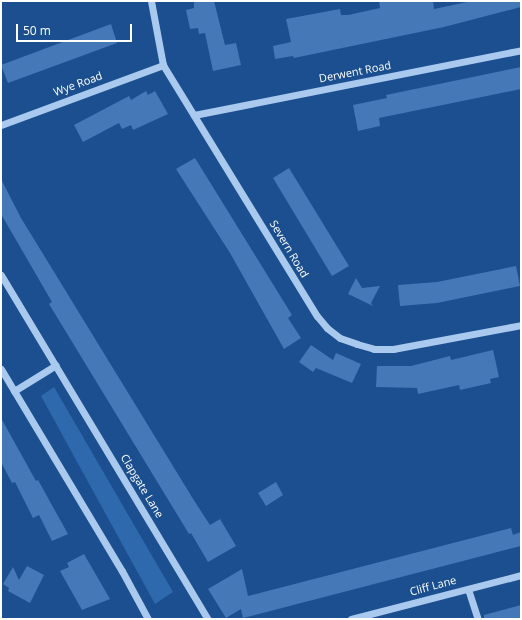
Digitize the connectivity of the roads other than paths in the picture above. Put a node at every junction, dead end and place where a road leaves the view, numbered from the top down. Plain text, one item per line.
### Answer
1 (151, 1) edge
2 (521, 50) edge
3 (163, 65) junction
4 (194, 115) junction
5 (1, 125) edge
6 (1, 275) edge
7 (521, 325) edge
8 (56, 365) junction
9 (1, 370) edge
10 (14, 391) junction
11 (521, 575) edge
12 (468, 588) junction
13 (148, 619) edge
14 (208, 619) edge
15 (352, 619) edge
16 (478, 619) edge

1 - 3 street, Severn Road
2 - 4 street, Derwent Road
3 - 4 street, Severn Road
3 - 5 street, Wye Road
4 - 7 street, Severn Road
6 - 8 street, Clapgate Lane
8 - 10 street
8 - 14 street, Clapgate Lane
9 - 10 street
10 - 13 street
11 - 12 street, Cliff Lane
12 - 15 street, Cliff Lane
12 - 16 street

